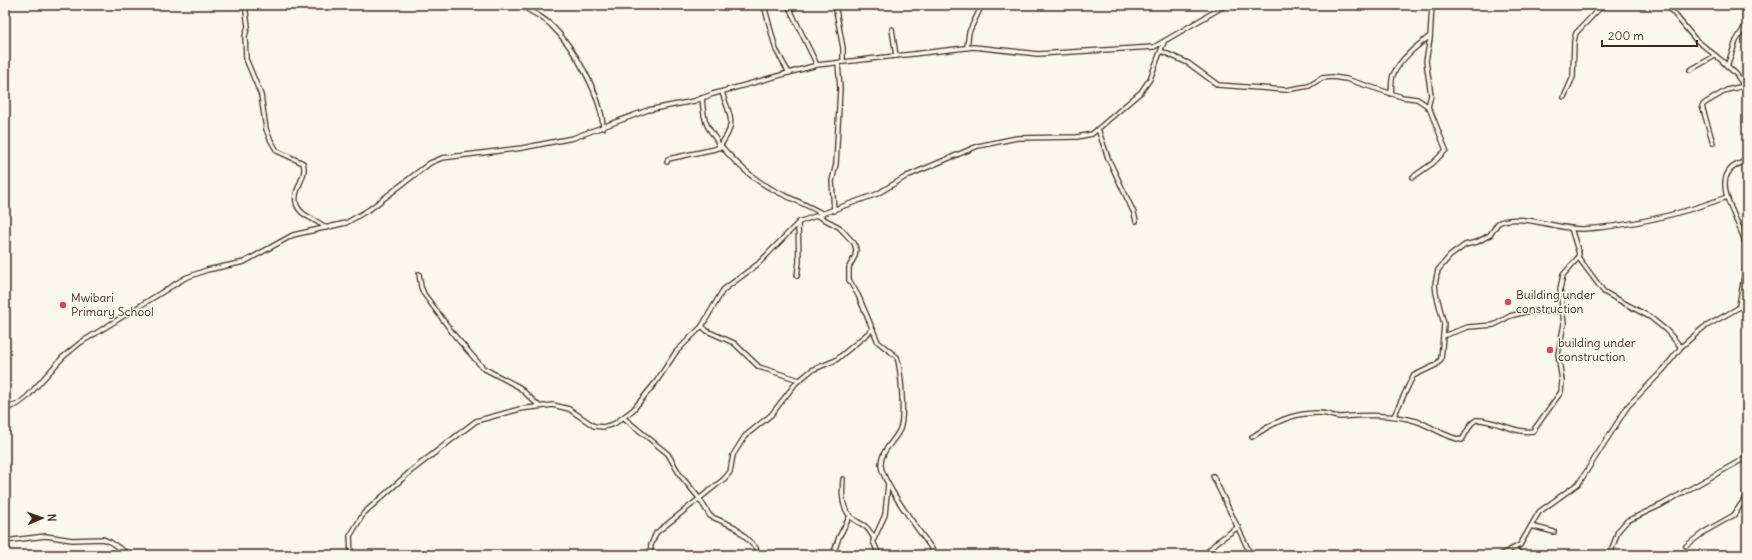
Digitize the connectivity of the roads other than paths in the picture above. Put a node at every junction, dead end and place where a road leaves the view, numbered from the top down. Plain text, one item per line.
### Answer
1 (245, 5) edge
2 (520, 5) edge
3 (764, 5) edge
4 (788, 5) edge
5 (835, 5) edge
6 (982, 5) edge
7 (1226, 5) edge
8 (1432, 5) edge
9 (1605, 5) edge
10 (1667, 5) edge
11 (1747, 23) edge
12 (892, 29) dead end
13 (1430, 36) junction
14 (1164, 41) junction
15 (968, 47) junction
16 (1161, 51) junction
17 (896, 56) junction
18 (1716, 56) junction
19 (841, 63) junction
20 (817, 65) junction
21 (1727, 66) junction
22 (1690, 70) dead end
23 (788, 73) junction
24 (1744, 86) junction
25 (1747, 90) edge
26 (722, 92) junction
27 (1391, 94) junction
28 (1564, 97) dead end
29 (702, 98) junction
30 (1428, 107) junction
31 (603, 128) junction
32 (1098, 129) junction
33 (1713, 143) dead end
34 (720, 147) junction
35 (1747, 161) edge
36 (666, 162) dead end
37 (1413, 177) dead end
38 (1727, 197) junction
39 (834, 210) junction
40 (824, 214) junction
41 (818, 216) junction
42 (1136, 221) dead end
43 (798, 223) junction
44 (326, 228) junction
45 (1571, 228) junction
46 (1747, 251) edge
47 (1578, 257) junction
48 (1747, 259) edge
49 (419, 274) dead end
50 (798, 276) dead end
51 (1747, 303) edge
52 (1739, 306) junction
53 (1562, 311) junction
54 (702, 326) junction
55 (874, 330) junction
56 (1444, 336) junction
57 (1681, 347) junction
58 (800, 380) junction
59 (538, 405) junction
60 (5, 409) edge
61 (1394, 416) junction
62 (624, 418) junction
63 (1252, 437) dead end
64 (1747, 457) edge
65 (1213, 476) dead end
66 (843, 479) dead end
67 (888, 482) junction
68 (1747, 495) edge
69 (699, 498) junction
70 (850, 516) junction
71 (1531, 526) junction
72 (1238, 527) junction
73 (1554, 532) dead end
74 (874, 539) junction
75 (5, 541) edge
76 (1686, 546) dead end
77 (1514, 549) junction
78 (130, 555) edge
79 (351, 555) edge
80 (650, 555) edge
81 (758, 555) edge
82 (833, 555) edge
83 (879, 555) edge
84 (936, 555) edge
85 (1204, 555) edge
86 (1251, 555) edge
87 (1500, 555) edge
88 (1522, 555) edge
89 (1610, 555) edge

1 - 44 street
2 - 31 street
3 - 23 street
4 - 20 street
5 - 19 street
6 - 15 street
7 - 14 street
8 - 13 street
9 - 28 street
10 - 18 street
11 - 21 street
12 - 17 street
13 - 27 street
13 - 30 street
14 - 15 street
14 - 16 street
15 - 17 street
16 - 27 street
16 - 32 street
17 - 19 street
18 - 21 street
18 - 22 street
19 - 20 street
19 - 39 street
20 - 23 street
21 - 24 street
23 - 26 street
24 - 25 street
24 - 33 street
26 - 29 street
26 - 34 street
27 - 30 street
29 - 31 street
29 - 34 street
30 - 37 street
31 - 44 street
32 - 39 street
32 - 42 street
34 - 36 street
34 - 40 street
35 - 38 street
38 - 45 street
38 - 46 street
39 - 40 street
40 - 41 street
41 - 43 street
41 - 55 street
43 - 50 street
43 - 54 street
44 - 60 street
45 - 47 street
45 - 56 street
47 - 53 street
47 - 57 street
48 - 52 street
49 - 59 street
51 - 52 street
52 - 57 street
53 - 56 street
53 - 61 street
54 - 58 street
54 - 62 street
55 - 58 street
55 - 67 street
56 - 61 street
57 - 71 street
58 - 69 street
59 - 62 street
59 - 79 street
61 - 63 street
62 - 69 street
64 - 89 street
65 - 72 street
66 - 70 street
67 - 74 street
67 - 84 street
68 - 76 street
69 - 80 street
69 - 81 street
70 - 74 street
70 - 82 street
71 - 73 street
71 - 77 street
72 - 85 street
72 - 86 street
74 - 83 street
75 - 78 street
77 - 87 street
77 - 88 street

